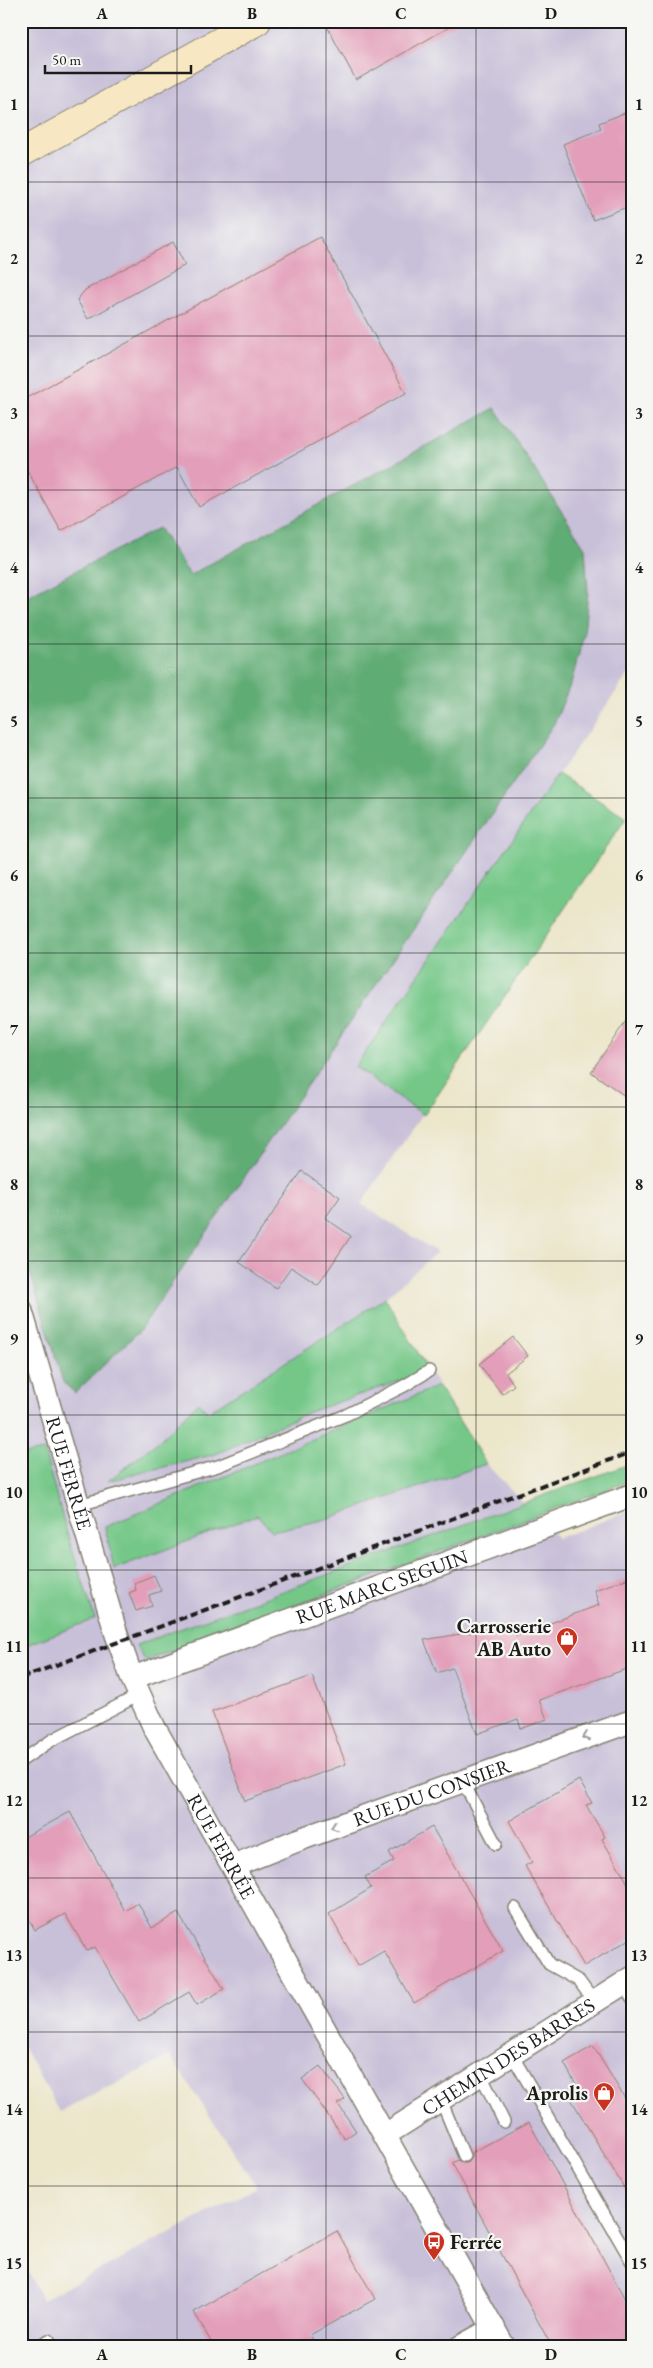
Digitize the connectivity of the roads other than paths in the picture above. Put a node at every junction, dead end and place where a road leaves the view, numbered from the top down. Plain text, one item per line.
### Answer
1 (222, 21) edge
2 (257, 21) edge
3 (21, 133) edge
4 (21, 153) edge
5 (21, 1310) edge
6 (28, 1356) edge
7 (429, 1370) dead end
8 (632, 1495) edge
9 (79, 1505) junction
10 (136, 1686) junction
11 (632, 1721) edge
12 (21, 1761) edge
13 (463, 1782) junction
14 (496, 1844) dead end
15 (233, 1866) junction
16 (515, 1908) dead end
17 (629, 1987) edge
18 (595, 2003) junction
19 (512, 2055) junction
20 (481, 2075) junction
21 (441, 2100) junction
22 (504, 2122) dead end
23 (385, 2135) junction
24 (464, 2156) dead end
25 (632, 2262) edge
26 (499, 2337) edge
27 (36, 2347) edge
28 (53, 2347) edge
29 (460, 2347) edge

1 - 3 main road
2 - 4 main road
5 - 6 street, RUE FERRÉE
6 - 9 street, RUE FERRÉE
7 - 9 lane
8 - 10 street, RUE MARC SEGUIN
9 - 10 street, RUE FERRÉE
10 - 12 lane
10 - 15 street, RUE FERRÉE
11 -> 13 street, RUE DU CONSIER
13 - 14 lane
13 -> 15 street, RUE DU CONSIER
15 - 23 street, RUE FERRÉE
16 - 18 lane
17 - 18 street, CHEMIN DES BARRES
18 - 19 street, CHEMIN DES BARRES
19 - 20 street, CHEMIN DES BARRES
19 - 25 lane
20 - 21 street, CHEMIN DES BARRES
20 - 22 lane
21 - 23 street, CHEMIN DES BARRES
21 - 24 lane
23 - 26 street, RUE FERRÉE
26 - 29 street
27 - 28 lane

